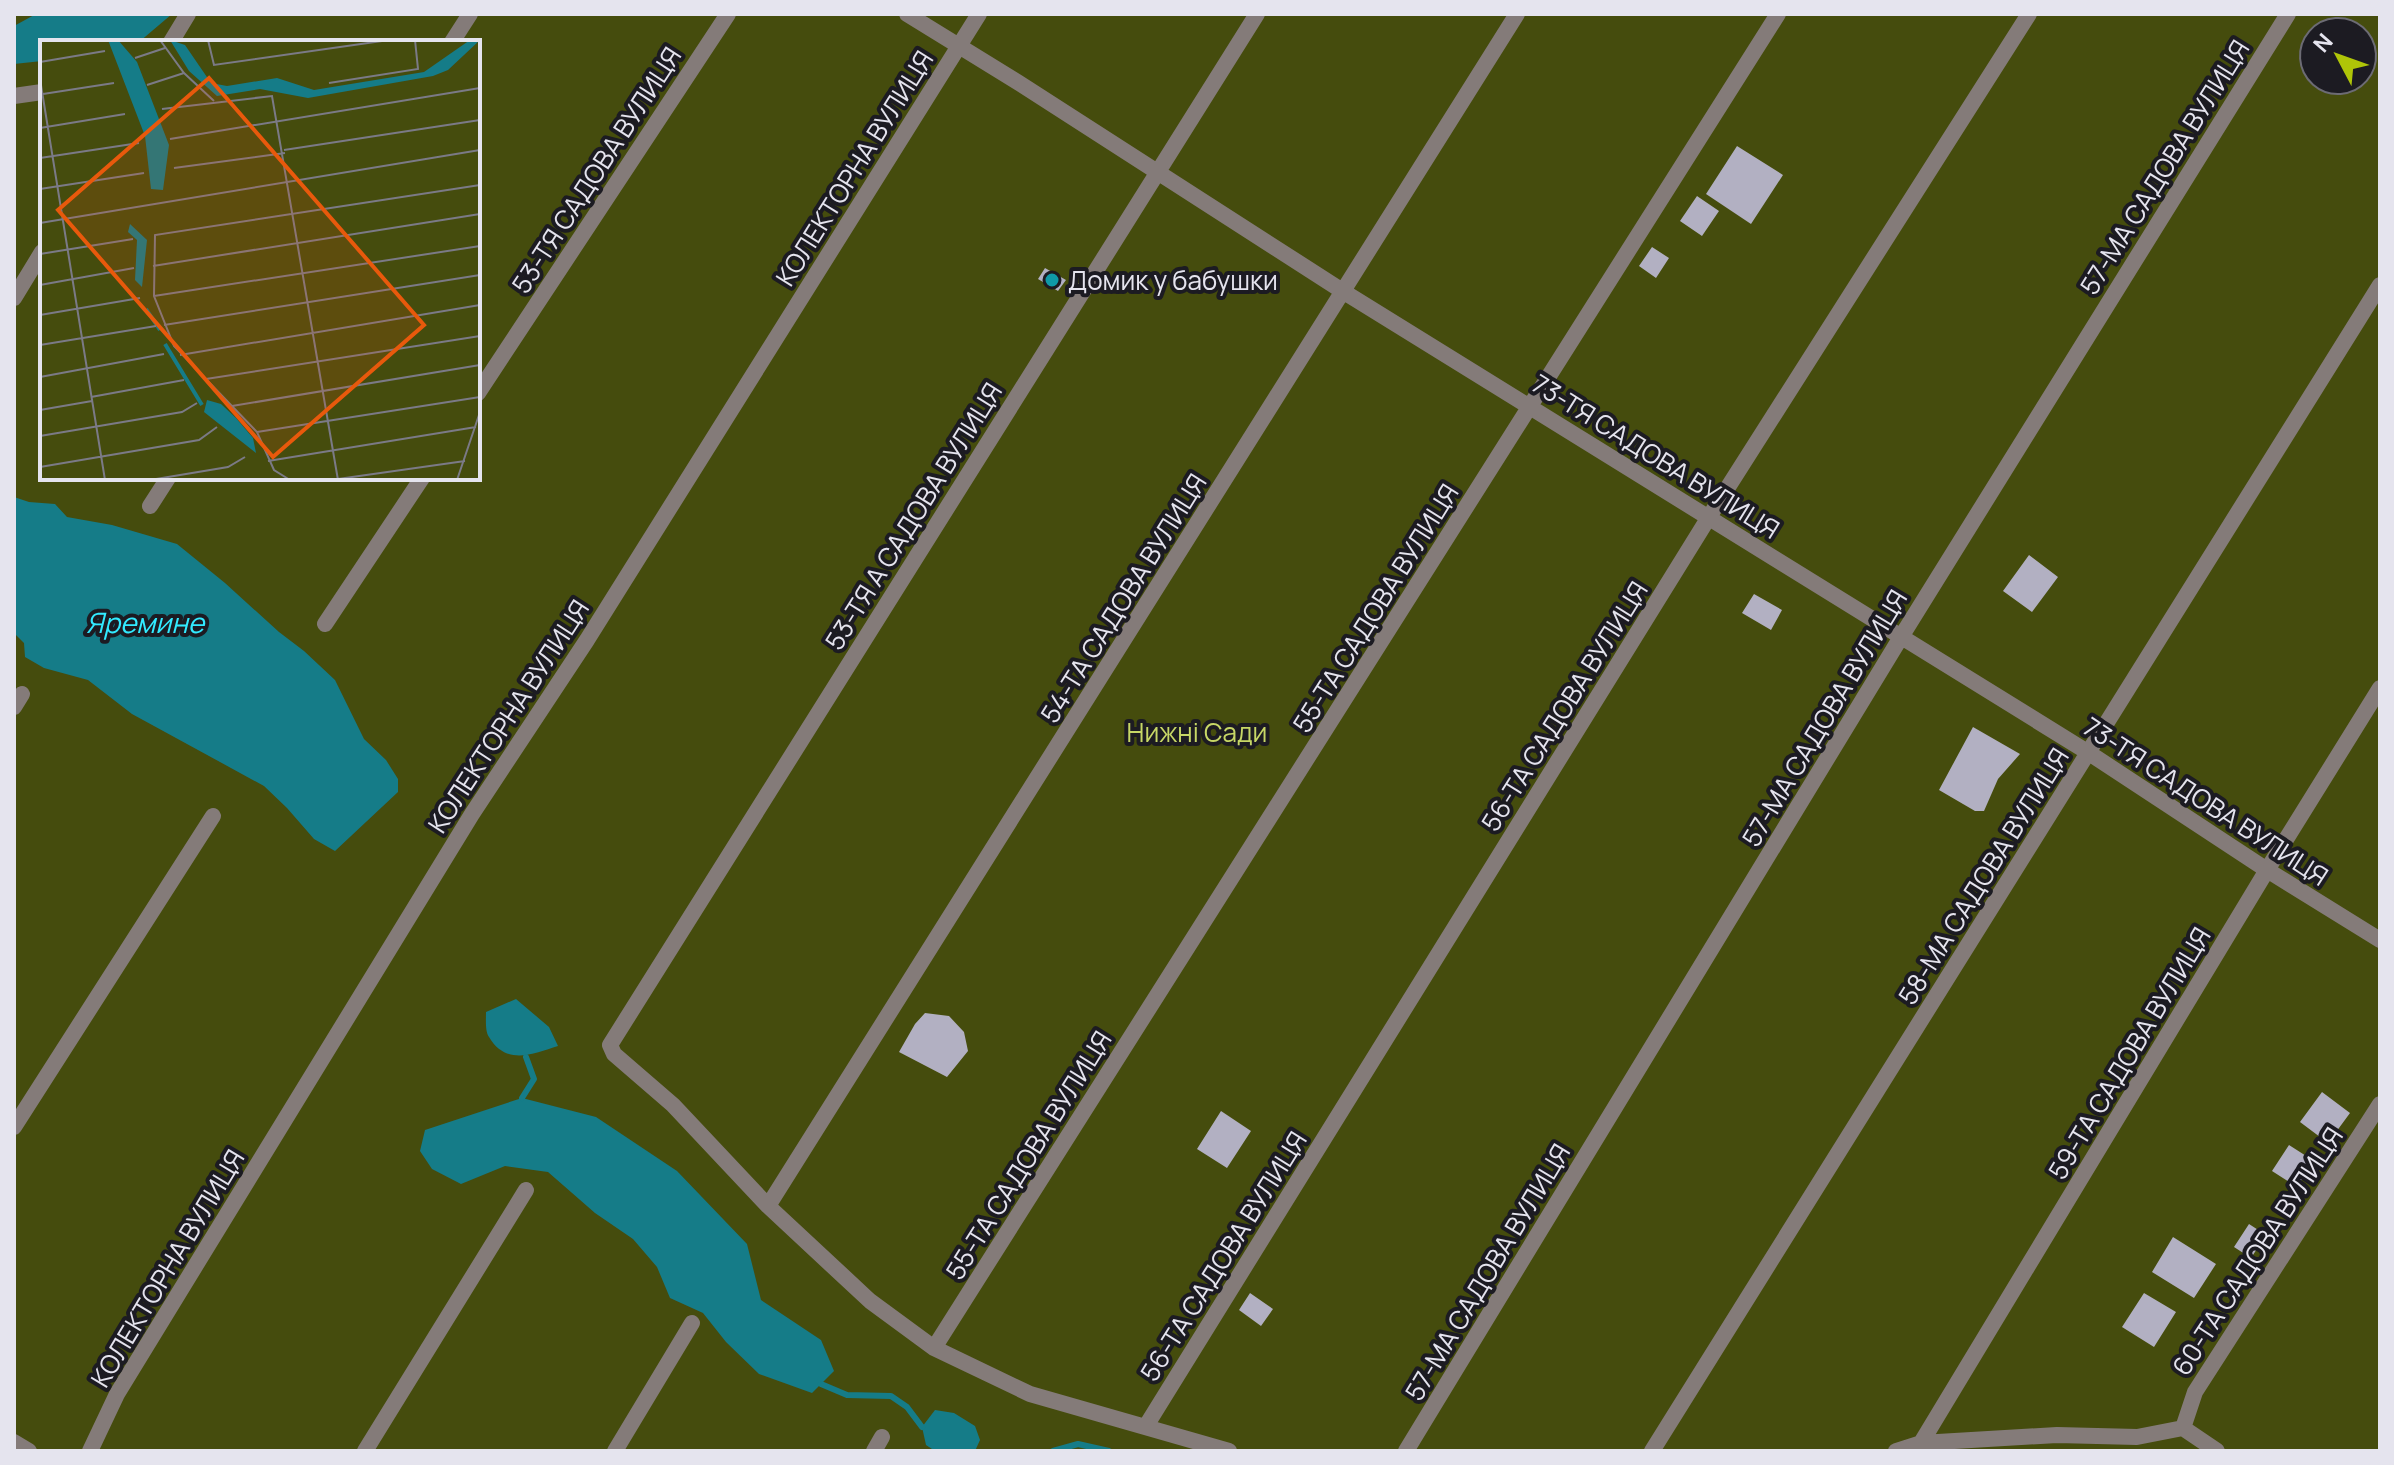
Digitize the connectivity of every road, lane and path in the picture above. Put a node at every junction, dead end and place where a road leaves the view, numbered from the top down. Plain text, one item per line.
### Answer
1 (188, 14) edge
2 (470, 14) edge
3 (728, 14) edge
4 (907, 14) edge
5 (979, 14) edge
6 (1257, 14) edge
7 (1517, 14) edge
8 (1778, 14) edge
9 (2029, 14) edge
10 (2288, 14) edge
11 (172, 40) edge
12 (453, 40) edge
13 (960, 45) junction
14 (40, 92) edge
15 (14, 96) edge
16 (1158, 171) junction
17 (40, 255) edge
18 (2380, 285) edge
19 (1344, 292) junction
20 (14, 298) edge
21 (480, 390) edge
22 (1531, 407) junction
23 (167, 480) edge
24 (421, 480) edge
25 (150, 506) dead end
26 (1709, 517) junction
27 (325, 624) dead end
28 (1901, 637) junction
29 (2380, 688) edge
30 (2089, 753) junction
31 (213, 816) dead end
32 (2267, 870) junction
33 (2380, 940) edge
34 (2380, 1104) edge
35 (14, 1127) edge
36 (526, 1190) dead end
37 (768, 1206) junction
38 (692, 1323) dead end
39 (934, 1348) junction
40 (1146, 1426) junction
41 (2183, 1428) junction
42 (14, 1442) edge
43 (1921, 1443) junction
44 (29, 1451) edge
45 (90, 1451) edge
46 (365, 1451) edge
47 (615, 1451) edge
48 (1229, 1451) edge
49 (1406, 1451) edge
50 (1652, 1451) edge
51 (1896, 1451) edge
52 (2217, 1451) edge

1 - 11 street
2 - 12 street
3 - 21 street, 53-ТЯ САДОВА ВУЛИЦЯ
4 - 13 street, 73-ТЯ САДОВА ВУЛИЦЯ
5 - 13 street, КОЛЕКТОРНА ВУЛИЦЯ
6 - 16 street, 53-ТЯ А САДОВА ВУЛИЦЯ
7 - 19 street, 54-ТА САДОВА ВУЛИЦЯ
8 - 22 street, 55-ТА САДОВА ВУЛИЦЯ
9 - 26 street, 56-ТА САДОВА ВУЛИЦЯ
10 - 28 street, 57-МА САДОВА ВУЛИЦЯ
13 - 16 street, 73-ТЯ САДОВА ВУЛИЦЯ
13 - 45 street, КОЛЕКТОРНА ВУЛИЦЯ
14 - 15 street
16 - 19 street, 73-ТЯ САДОВА ВУЛИЦЯ
16 - 37 street, 53-ТЯ А САДОВА ВУЛИЦЯ
17 - 20 street
18 - 30 street, 58-МА САДОВА ВУЛИЦЯ
19 - 22 street, 73-ТЯ САДОВА ВУЛИЦЯ
19 - 37 street, 54-ТА САДОВА ВУЛИЦЯ
22 - 26 street, 73-ТЯ САДОВА ВУЛИЦЯ
22 - 39 street, 55-ТА САДОВА ВУЛИЦЯ
23 - 25 street
24 - 27 street
26 - 28 street, 73-ТЯ САДОВА ВУЛИЦЯ
26 - 40 street, 56-ТА САДОВА ВУЛИЦЯ
28 - 30 street, 73-ТЯ САДОВА ВУЛИЦЯ
28 - 49 street, 57-МА САДОВА ВУЛИЦЯ
29 - 32 street, 59-ТА САДОВА ВУЛИЦЯ
30 - 32 street, 73-ТЯ САДОВА ВУЛИЦЯ
30 - 50 street, 58-МА САДОВА ВУЛИЦЯ
31 - 35 street
32 - 33 street, 73-ТЯ САДОВА ВУЛИЦЯ
32 - 43 street, 59-ТА САДОВА ВУЛИЦЯ
34 - 41 street, 60-ТА САДОВА ВУЛИЦЯ
36 - 46 street
37 - 39 street
38 - 47 street
39 - 40 street
40 - 48 street
41 - 43 street
41 - 52 street
42 - 44 street
43 - 51 street

